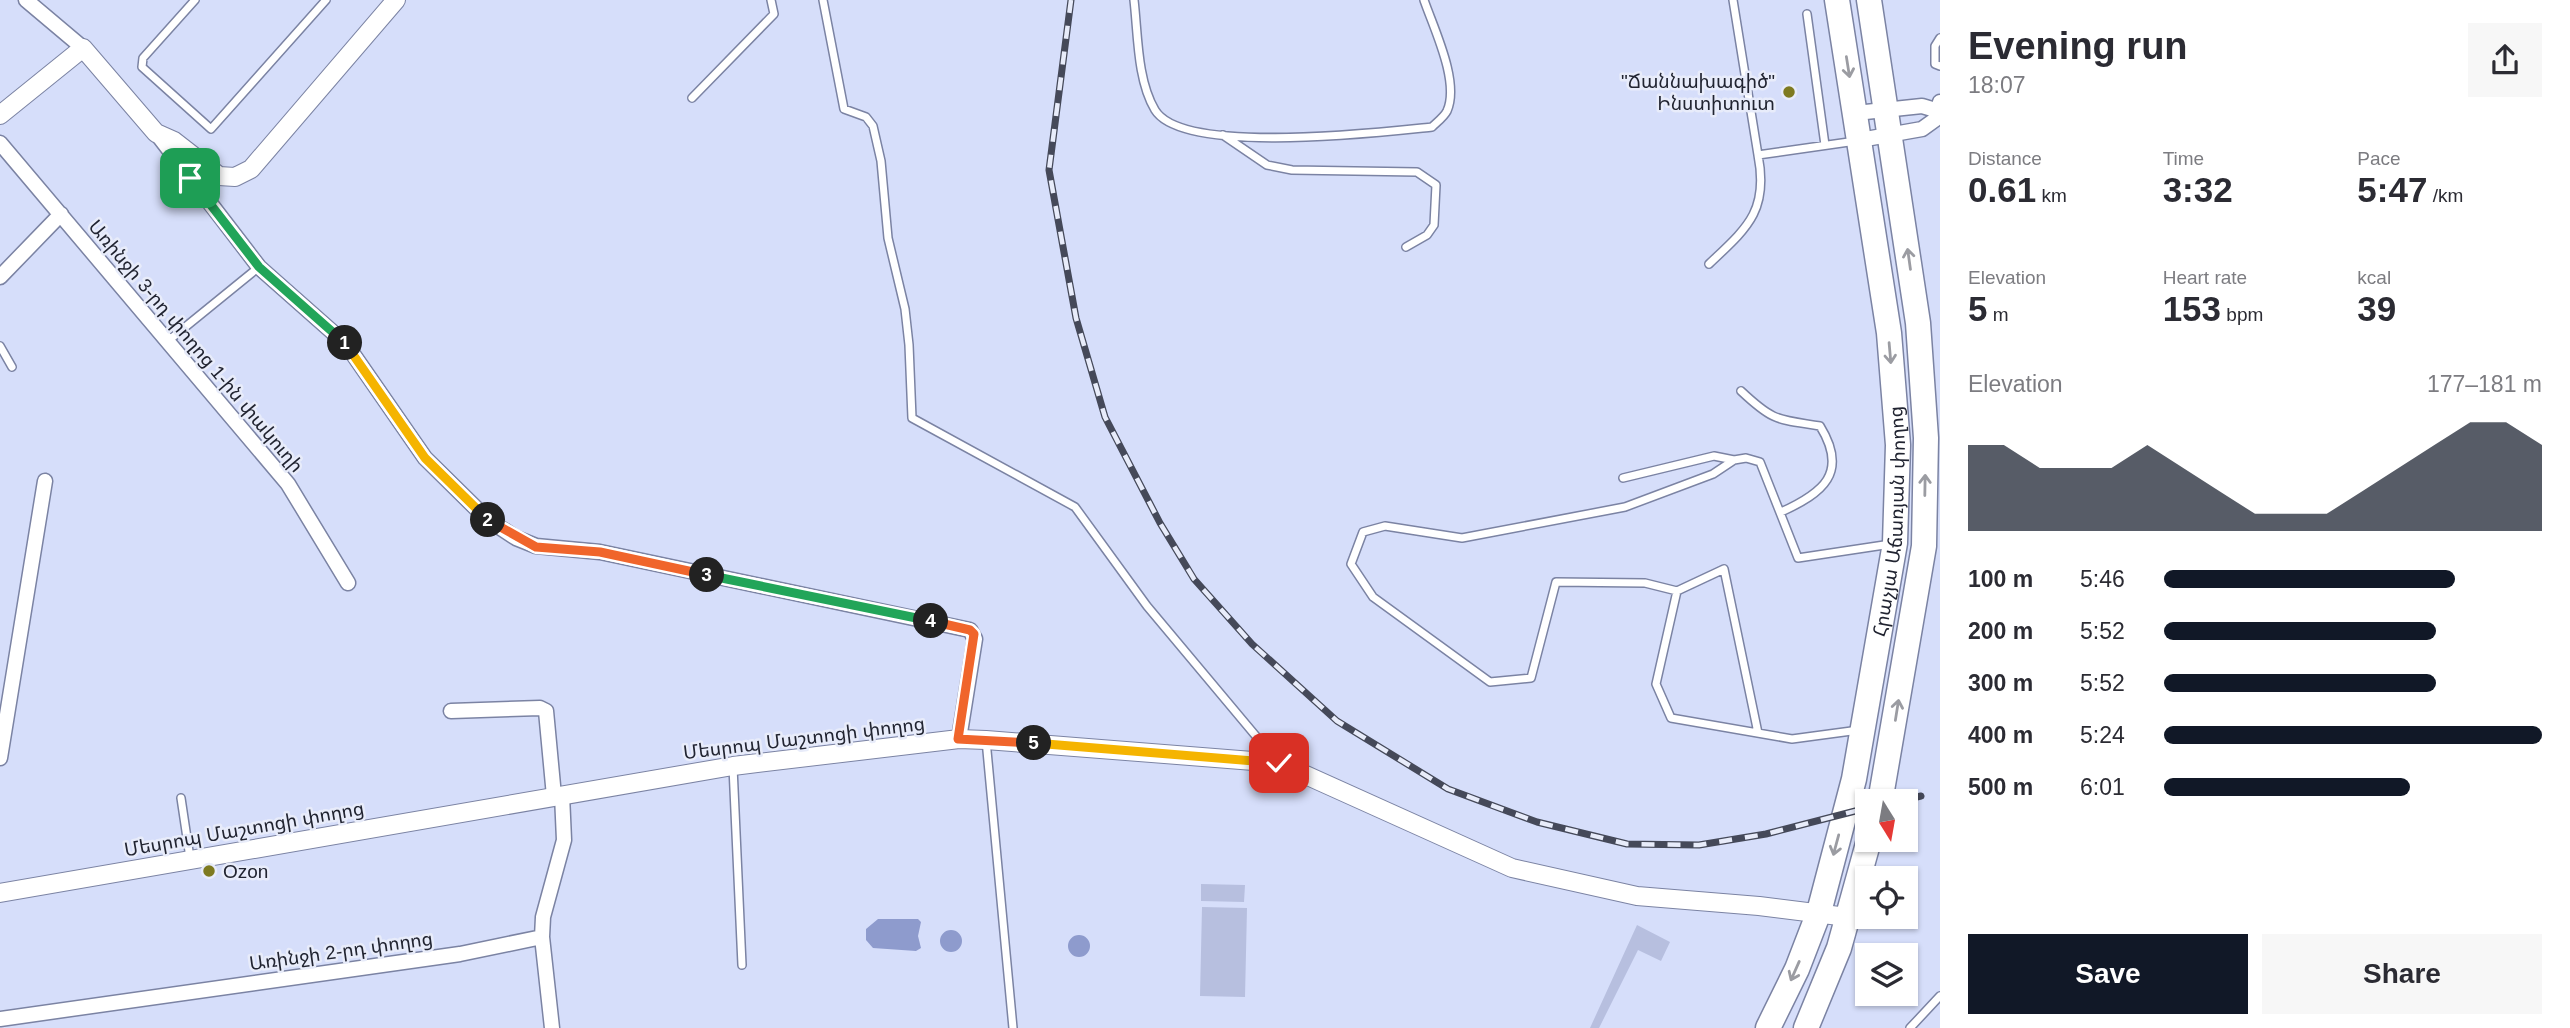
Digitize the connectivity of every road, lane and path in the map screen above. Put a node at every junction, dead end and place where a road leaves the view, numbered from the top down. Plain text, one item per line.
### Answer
1 (26, 0) edge
2 (195, 0) edge
3 (326, 0) edge
4 (396, 0) edge
5 (771, 0) edge
6 (823, 0) edge
7 (1134, 0) edge
8 (1424, 0) edge
9 (1733, 0) edge
10 (1837, 0) edge
11 (1869, 0) edge
12 (1807, 14) dead end
13 (1940, 38) edge
14 (83, 48) junction
15 (1940, 66) edge
16 (692, 97) dead end
17 (1940, 108) edge
18 (1856, 113) junction
19 (0, 116) edge
20 (1889, 122) junction
21 (156, 133) junction
22 (1223, 134) junction
23 (1860, 140) junction
24 (0, 144) edge
25 (1825, 145) junction
26 (1758, 155) junction
27 (61, 214) junction
28 (1405, 247) dead end
29 (1709, 264) dead end
30 (259, 267) junction
31 (0, 277) edge
32 (168, 341) junction
33 (0, 346) edge
34 (12, 367) dead end
35 (1741, 391) dead end
36 (1734, 460) junction
37 (1623, 478) dead end
38 (45, 481) dead end
39 (1782, 512) junction
40 (1895, 543) junction
41 (348, 583) dead end
42 (1677, 591) junction
43 (451, 711) dead end
44 (1863, 730) junction
45 (1758, 733) junction
46 (958, 739) junction
47 (986, 740) junction
48 (0, 758) edge
49 (1279, 763) junction
50 (733, 766) junction
51 (1882, 789) edge
52 (558, 795) junction
53 (181, 798) dead end
54 (1866, 852) edge
55 (190, 859) junction
56 (0, 893) edge
57 (1818, 912) junction
58 (1847, 918) junction
59 (542, 937) junction
60 (1839, 948) junction
61 (742, 965) dead end
62 (1940, 996) edge
63 (0, 1019) edge
64 (552, 1028) edge
65 (1013, 1028) edge
66 (1768, 1028) edge
67 (1806, 1028) edge
68 (1825, 1028) edge
69 (1910, 1028) edge

1 - 14 street
2 - 3 lane
4 - 21 street
5 - 16 lane
6 - 49 lane
7 - 22 lane
8 - 22 lane
9 - 26 lane
10 -> 18 highway, Հրաչյա Աճառյան փողոց
11 - 20 highway, Հրաչյա Աճառյան փողոց
12 - 25 lane
13 - 15 lane
14 - 19 street
14 - 21 street
17 - 20 street
17 - 20 street
18 - 20 street
18 - 23 highway, Հրաչյա Աճառյան փողոց
20 - 23 street
51 -> 20 highway, Հրաչյա Աճառյան փողոց
21 - 30 street
22 - 28 lane
23 - 25 lane
23 -> 40 highway, Հրաչյա Աճառյան փողոց
24 - 27 street, Առինջի 3-րդ փողոց 1-ին փակուղի
25 - 26 lane
26 - 29 lane
27 - 31 street
27 - 32 street, Առինջի 3-րդ փողոց 1-ին փակուղի
30 - 32 lane
30 - 46 street
32 - 41 street, Առինջի 3-րդ փողոց 1-ին փակուղի
33 - 34 lane
35 - 39 lane
36 - 37 lane
36 - 39 lane
36 - 42 lane
38 - 48 street
39 - 40 lane
40 - 44 highway, Հրաչյա Աճառյան փողոց
42 - 45 lane
42 - 45 lane
43 - 52 street
44 - 45 lane
44 -> 57 highway, Հրաչյա Աճառյան փողոց
46 - 47 street, Մեսրոպ Մաշտոցի փողոց
46 - 50 street, Մեսրոպ Մաշտոցի փողոց
47 - 49 street, Մեսրոպ Մաշտոցի փողոց
47 - 65 lane
49 - 57 street, Մեսրոպ Մաշտոցի փողոց
50 - 52 street, Մեսրոպ Մաշտոցի փողոց
50 - 61 lane
52 - 55 street, Մեսրոպ Մաշտոցի փողոց
52 - 59 street
53 - 55 lane
54 - 58 highway
55 - 56 street, Մեսրոպ Մաշտոցի փողոց
57 - 58 street, Մեսրոպ Մաշտոցի փողոց
57 -> 66 highway, Հրաչյա Աճառյան փողոց
58 - 60 highway
59 - 63 street, Առինջի 2-րդ փողոց
59 - 64 street
60 - 67 highway
60 - 68 highway
62 - 69 lane

